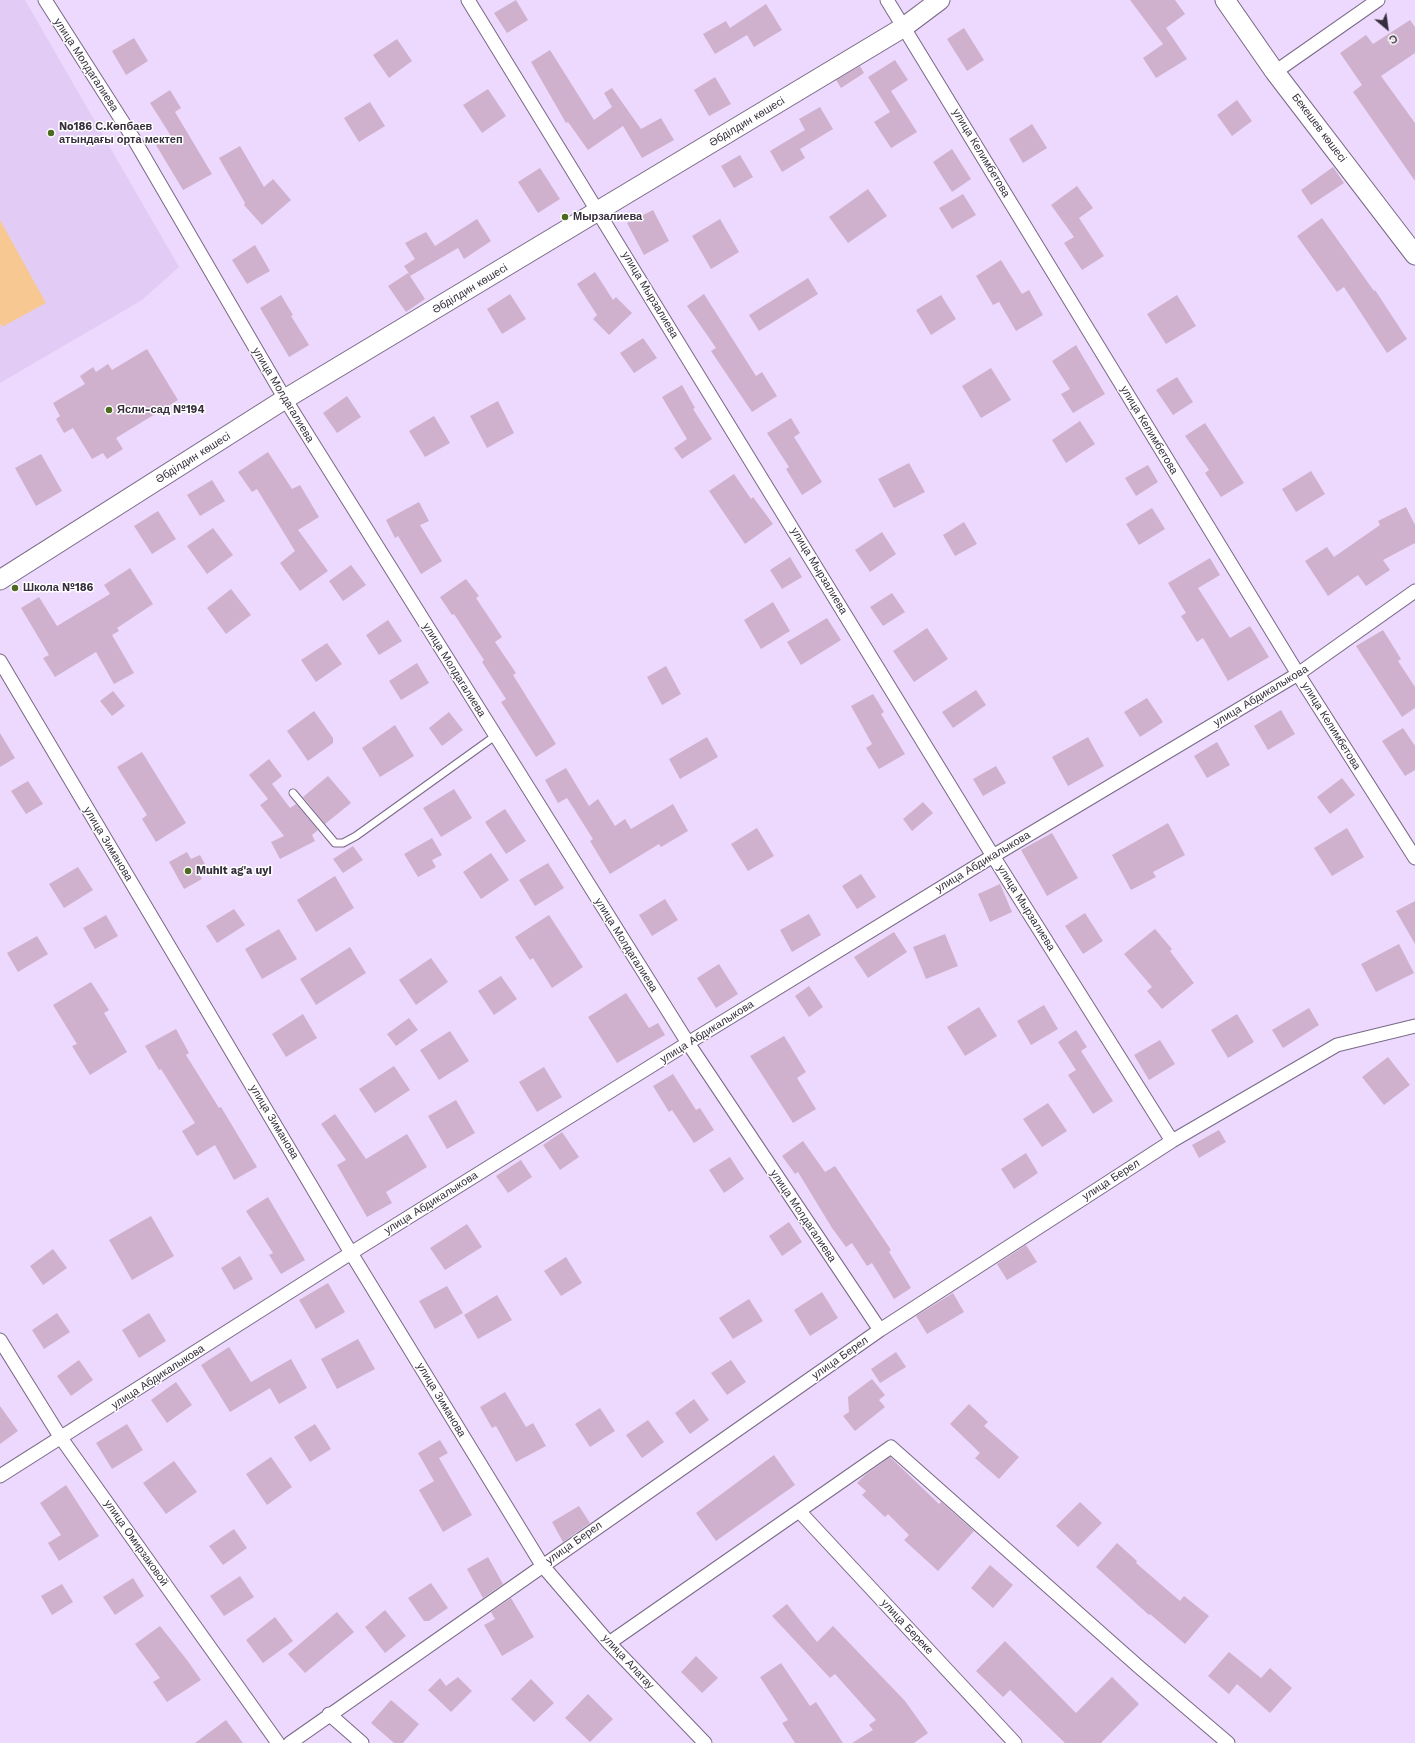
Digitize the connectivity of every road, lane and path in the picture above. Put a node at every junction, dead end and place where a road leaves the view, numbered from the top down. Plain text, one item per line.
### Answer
1 (45, 0) edge
2 (468, 0) edge
3 (887, 0) edge
4 (940, 0) edge
5 (1225, 0) edge
6 (1378, 0) edge
7 (904, 27) junction
8 (1275, 72) junction
9 (599, 212) junction
10 (1415, 255) edge
11 (285, 399) junction
12 (0, 580) edge
13 (1415, 591) edge
14 (0, 661) edge
15 (1298, 674) junction
16 (495, 736) junction
17 (293, 793) dead end
18 (993, 856) junction
19 (1415, 858) edge
20 (1415, 1026) edge
21 (688, 1044) junction
22 (1172, 1141) junction
23 (351, 1253) junction
24 (880, 1330) junction
25 (0, 1340) edge
26 (61, 1438) junction
27 (0, 1476) edge
28 (799, 1511) junction
29 (542, 1566) junction
30 (554, 1579) joint
31 (609, 1643) junction
32 (329, 1714) junction
33 (278, 1743) edge
34 (290, 1743) edge
35 (362, 1743) edge
36 (705, 1743) edge
37 (1015, 1743) edge
38 (1228, 1743) edge

1 - 11 street, улица Молдагалиева
2 - 9 street, улица Мырзалиева
3 - 7 street, улица Келимбетова
4 - 7 main road, Әбділдин көшесі
5 - 8 main road, Бекешев көшесі
6 - 8 street
7 - 9 main road, Әбділдин көшесі
7 - 15 street, улица Келимбетова
8 - 10 main road, Бекешев көшесі
9 - 11 main road, Әбділдин көшесі
9 - 18 street, улица Мырзалиева
11 - 12 main road, Әбділдин көшесі
11 - 16 street, улица Молдагалиева
13 - 15 street, улица Абдикалыкова
14 - 23 street, улица Зиманова
15 - 18 street, улица Абдикалыкова
15 - 19 street, улица Келимбетова
16 - 17 lane
16 - 21 street, улица Молдагалиева
18 - 21 street, улица Абдикалыкова
18 - 22 street, улица Мырзалиева
20 - 22 street, улица Берел
21 - 23 street, улица Абдикалыкова
21 - 24 street, улица Молдагалиева
22 - 24 street, улица Берел
23 - 26 street, улица Абдикалыкова
23 - 29 street, улица Зиманова
24 - 29 street, улица Берел
25 - 26 street, улица Омирзаковой
26 - 27 street, улица Абдикалыкова
26 - 33 street, улица Омирзаковой
28 - 31 street
28 - 37 street, улица Береке
28 - 38 street
29 - 30 street, улица Зиманова
29 - 32 street, улица Берел
30 - 31 street, улица Алатау
31 - 36 street, улица Алатау
32 - 34 street, улица Берел
32 - 35 street

